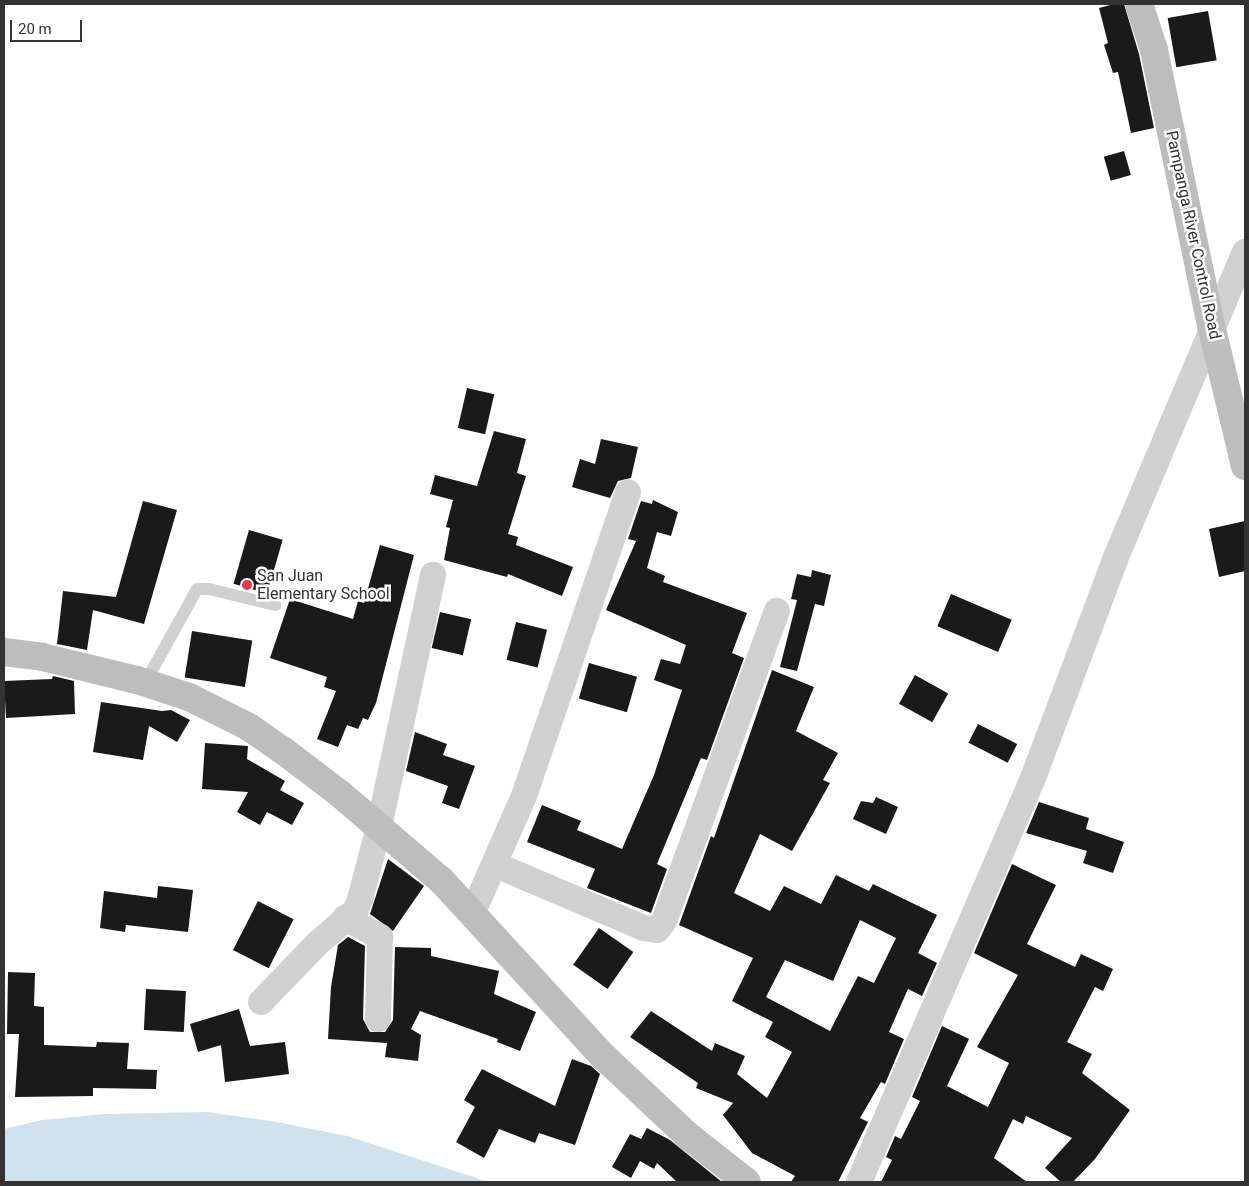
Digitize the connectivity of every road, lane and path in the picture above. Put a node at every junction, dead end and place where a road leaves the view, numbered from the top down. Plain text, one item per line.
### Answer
1 (1139, 4) edge
2 (1245, 252) edge
3 (1212, 329) junction
4 (1245, 466) edge
5 (628, 492) dead end
6 (433, 575) dead end
7 (275, 605) dead end
8 (776, 611) dead end
9 (4, 652) edge
10 (145, 683) junction
11 (380, 827) junction
12 (496, 865) junction
13 (473, 912) junction
14 (345, 918) junction
15 (261, 1002) dead end
16 (378, 1019) dead end
17 (747, 1182) edge
18 (859, 1182) edge

1 - 3 street, Pampanga River Control Road
2 - 3 street
3 - 4 street, Pampanga River Control Road
3 - 18 street
5 - 12 street
6 - 11 street
7 - 10 lane
8 - 12 street
9 - 10 street
10 - 11 street
11 - 13 street
11 - 14 street
12 - 13 street
13 - 17 street
14 - 15 street
14 - 16 street

